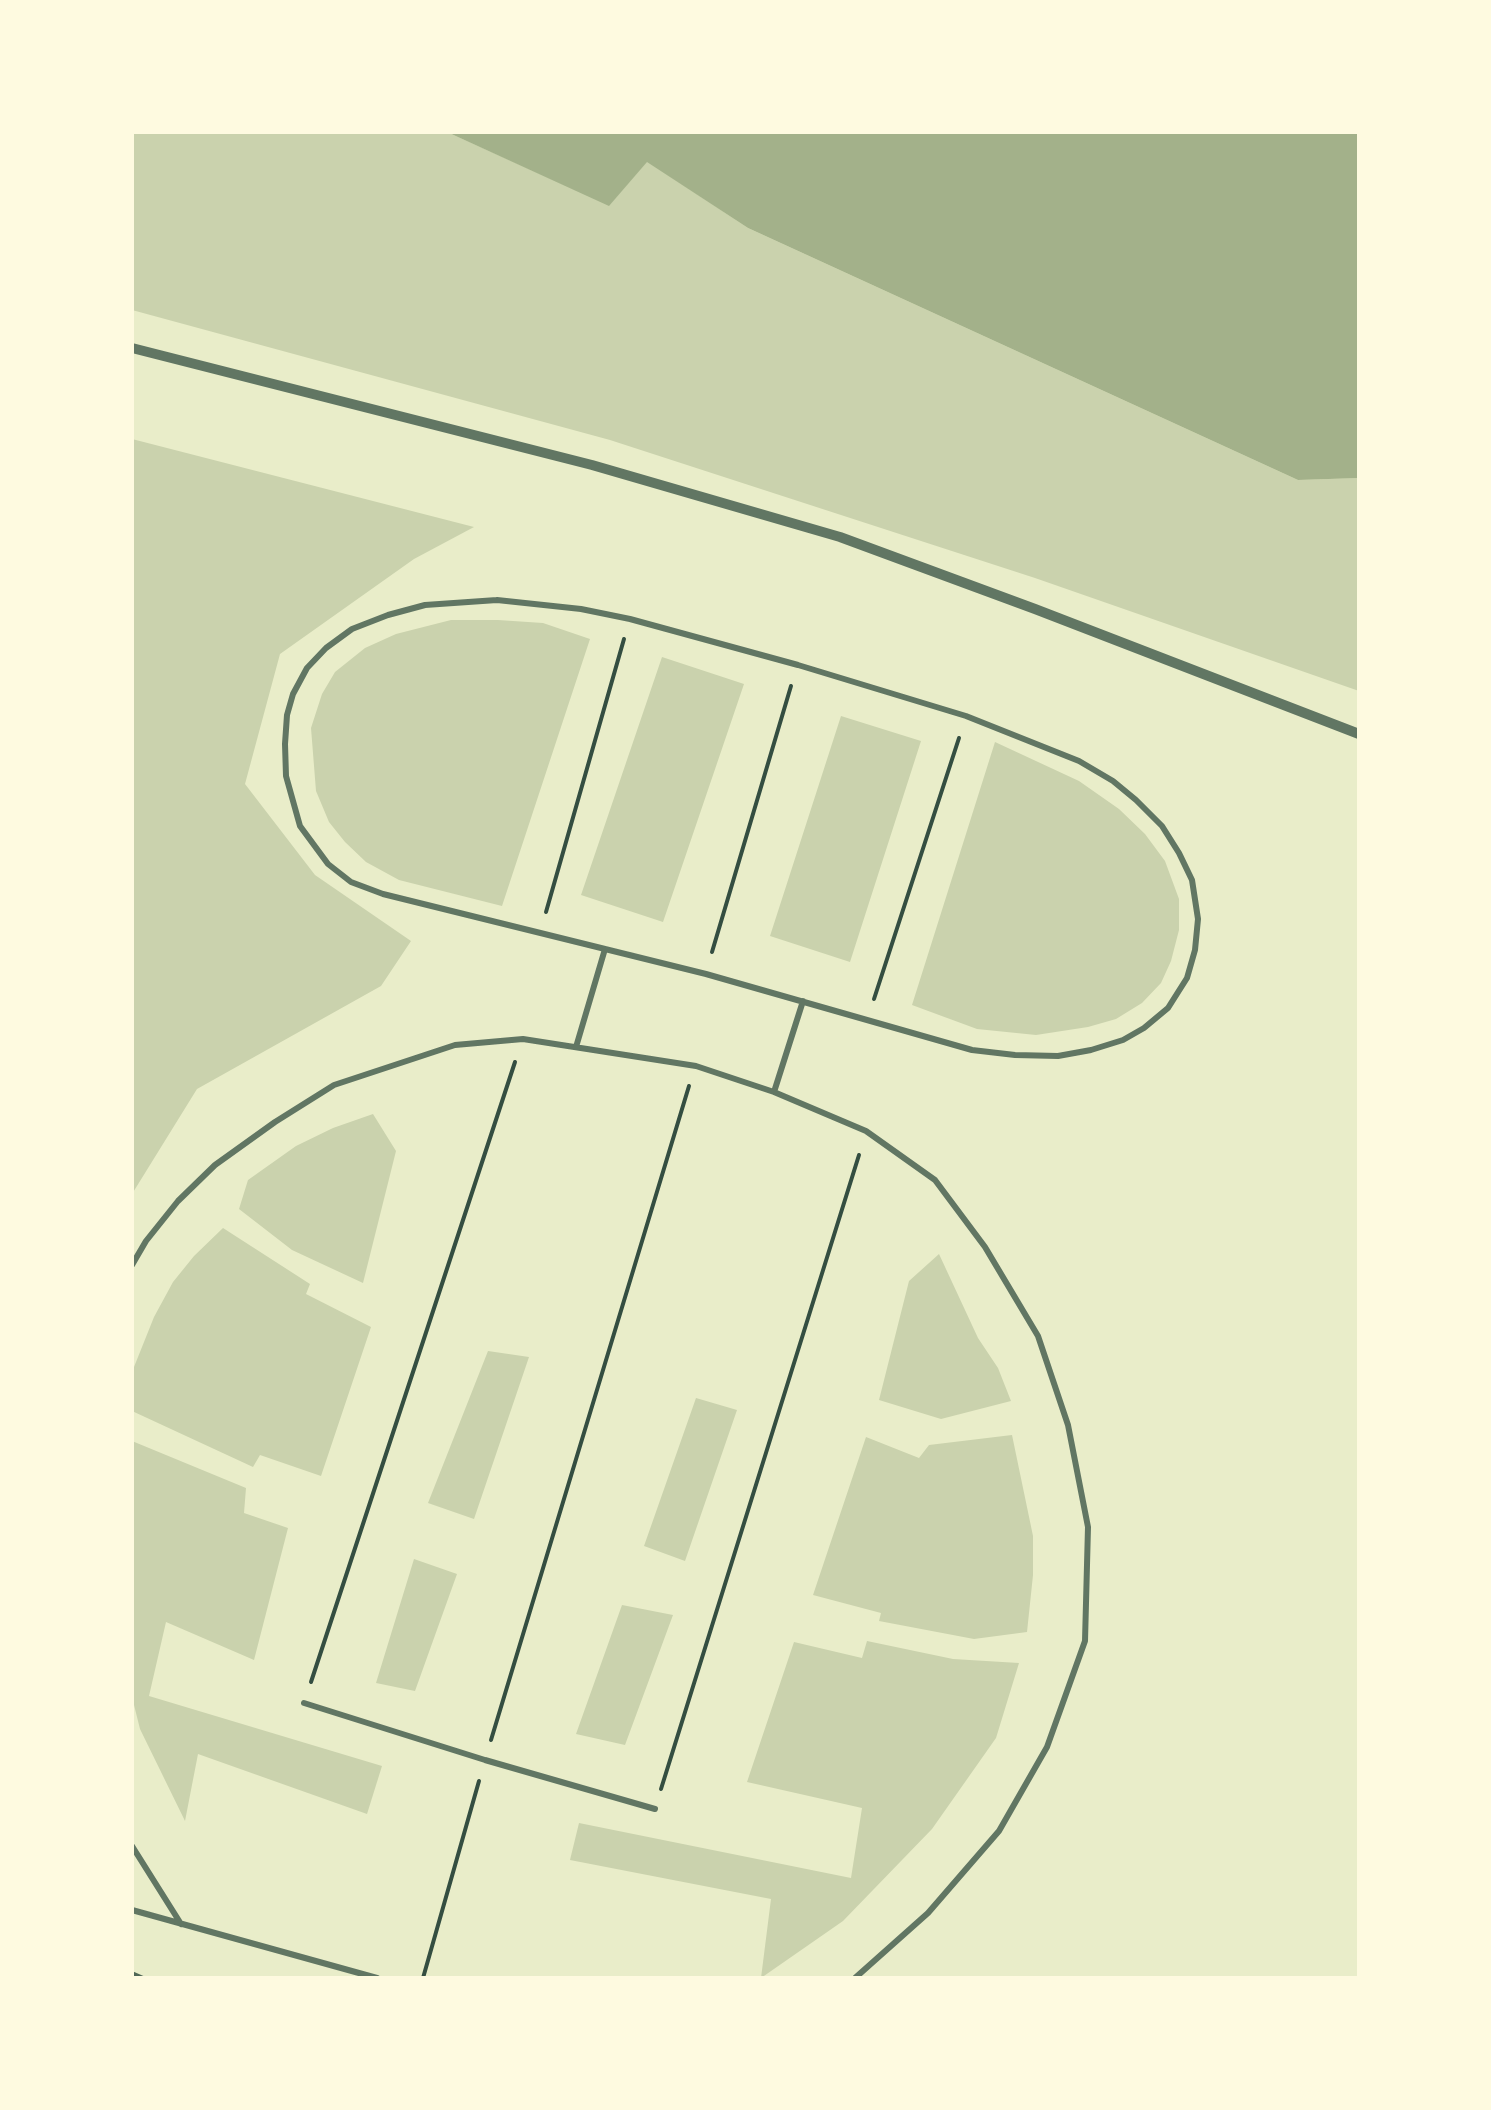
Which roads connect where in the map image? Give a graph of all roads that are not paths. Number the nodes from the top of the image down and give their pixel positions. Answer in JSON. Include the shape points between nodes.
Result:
{"nodes":[{"id":1,"x":132,"y":348,"type":"edge"},
{"id":2,"x":1359,"y":734,"type":"edge"},
{"id":3,"x":605,"y":949,"type":"junction"},
{"id":4,"x":803,"y":1001,"type":"junction"},
{"id":5,"x":576,"y":1047,"type":"junction"},
{"id":6,"x":774,"y":1092,"type":"junction"},
{"id":7,"x":132,"y":1265,"type":"edge"},
{"id":8,"x":304,"y":1703,"type":"road end"},
{"id":9,"x":655,"y":1809,"type":"road end"},
{"id":10,"x":132,"y":1846,"type":"edge"},
{"id":11,"x":132,"y":1910,"type":"edge"},
{"id":12,"x":181,"y":1924,"type":"junction"},
{"id":13,"x":377,"y":1978,"type":"edge"},
{"id":14,"x":855,"y":1978,"type":"edge"}],
"edges":[{"from":1,"to":2,"type":"street","via":[[592,465],[840,537]]},
{"from":3,"to":4,"type":"street"},
{"from":3,"to":4,"type":"street","via":[[383,894],[351,882],[328,864],[300,826],[286,776],[287,715],[307,668],[352,629],[425,605],[496,600],[630,619],[966,716],[1088,766],[1113,781],[1161,826],[1192,880],[1198,919],[1196,950],[1187,978],[1168,1008],[1144,1028],[1123,1040],[1091,1050],[1058,1056],[972,1050]]},
{"from":3,"to":5,"type":"street"},
{"from":4,"to":6,"type":"street"},
{"from":5,"to":6,"type":"street","via":[[696,1066]]},
{"from":5,"to":7,"type":"street","via":[[523,1039],[454,1046],[334,1085],[215,1164],[178,1201]]},
{"from":6,"to":14,"type":"street","via":[[866,1131],[935,1180],[985,1247],[1038,1336],[1068,1425],[1088,1527],[1085,1641],[1047,1747],[999,1831],[928,1913]]},
{"from":8,"to":9,"type":"street"},
{"from":10,"to":12,"type":"street"},
{"from":11,"to":12,"type":"street"},
{"from":12,"to":13,"type":"street"}]}
